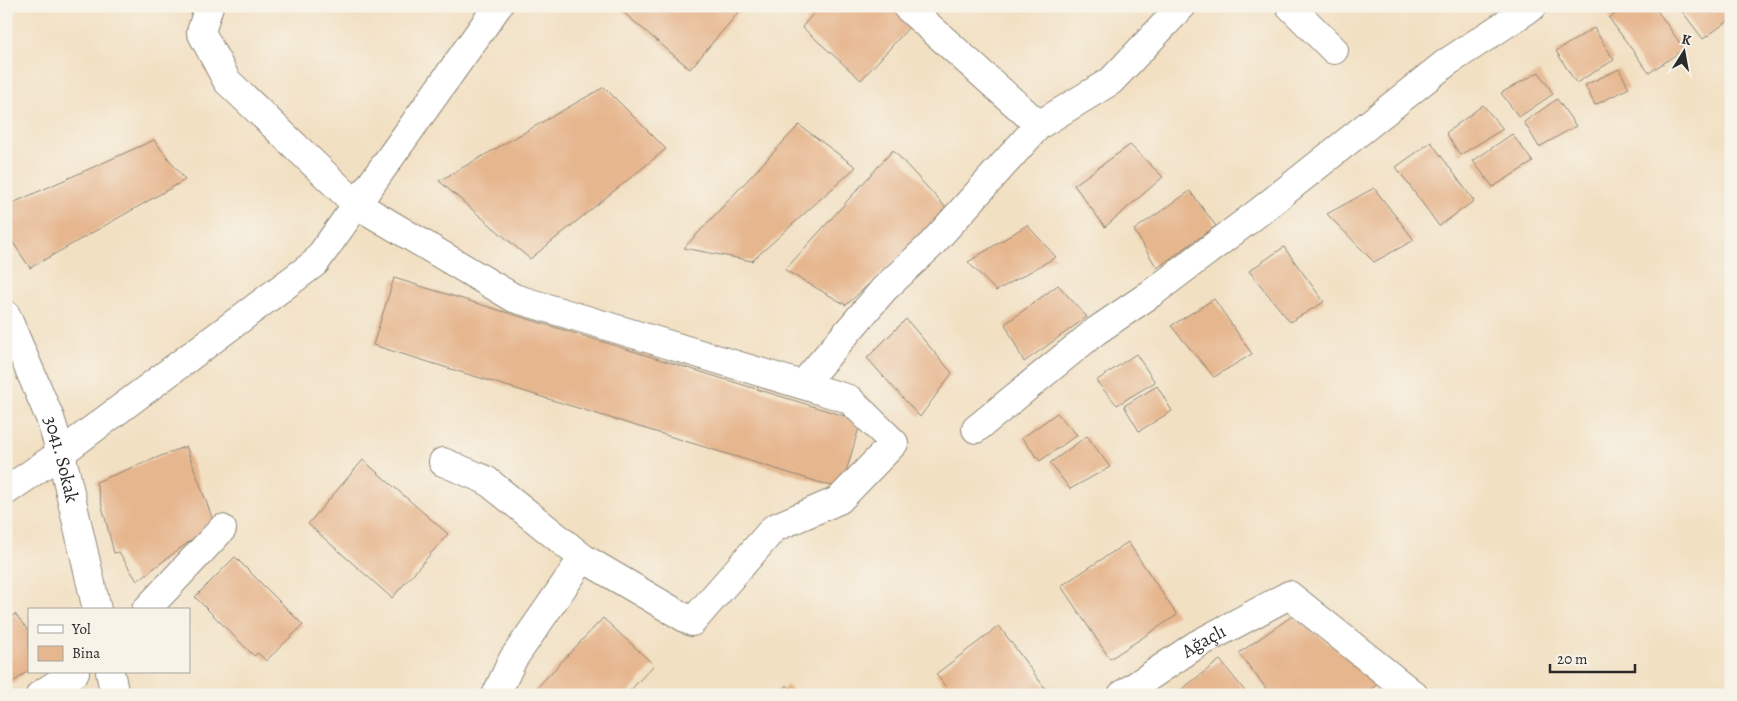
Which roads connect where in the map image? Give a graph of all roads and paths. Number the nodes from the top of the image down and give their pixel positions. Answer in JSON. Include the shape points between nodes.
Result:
{"nodes":[{"id":1,"x":209,"y":6,"type":"edge"},
{"id":2,"x":498,"y":6,"type":"edge"},
{"id":3,"x":906,"y":6,"type":"edge"},
{"id":4,"x":1182,"y":6,"type":"edge"},
{"id":5,"x":1290,"y":6,"type":"edge"},
{"id":6,"x":1533,"y":6,"type":"edge"},
{"id":7,"x":1334,"y":50,"type":"dead end"},
{"id":8,"x":1039,"y":126,"type":"junction"},
{"id":9,"x":356,"y":204,"type":"junction"},
{"id":10,"x":6,"y":315,"type":"edge"},
{"id":11,"x":803,"y":384,"type":"junction"},
{"id":12,"x":976,"y":429,"type":"dead end"},
{"id":13,"x":62,"y":452,"type":"junction"},
{"id":14,"x":443,"y":462,"type":"dead end"},
{"id":15,"x":6,"y":491,"type":"edge"},
{"id":16,"x":222,"y":529,"type":"dead end"},
{"id":17,"x":583,"y":558,"type":"junction"},
{"id":18,"x":97,"y":608,"type":"edge"},
{"id":19,"x":148,"y":608,"type":"edge"},
{"id":20,"x":72,"y":674,"type":"edge"},
{"id":21,"x":110,"y":674,"type":"edge"},
{"id":22,"x":40,"y":695,"type":"edge"},
{"id":23,"x":115,"y":695,"type":"edge"},
{"id":24,"x":496,"y":695,"type":"edge"},
{"id":25,"x":1122,"y":695,"type":"edge"},
{"id":26,"x":1414,"y":695,"type":"edge"}],
"edges":[{"from":1,"to":9,"type":"street","via":[[201,32],[227,81]]},
{"from":2,"to":9,"type":"street"},
{"from":3,"to":8,"type":"street"},
{"from":4,"to":8,"type":"street","via":[[1111,81]]},
{"from":5,"to":7,"type":"street"},
{"from":6,"to":12,"type":"street","via":[[1446,63],[1259,212],[1096,331]]},
{"from":8,"to":11,"type":"street","via":[[931,245],[884,289]]},
{"from":9,"to":11,"type":"street","via":[[514,298]]},
{"from":9,"to":13,"type":"street","via":[[315,263]]},
{"from":10,"to":13,"type":"street","name":"3041. Sokak"},
{"from":11,"to":17,"type":"street","via":[[849,399],[894,443],[839,500],[774,528],[692,622]]},
{"from":13,"to":15,"type":"street"},
{"from":13,"to":18,"type":"street","name":"3041. Sokak"},
{"from":14,"to":17,"type":"street","via":[[486,480]]},
{"from":16,"to":19,"type":"street"},
{"from":17,"to":24,"type":"street","via":[[513,659]]},
{"from":20,"to":22,"type":"street"},
{"from":21,"to":23,"type":"street"},
{"from":25,"to":26,"type":"street","name":"Ağaçlı","via":[[1196,645],[1288,595]]}]}
